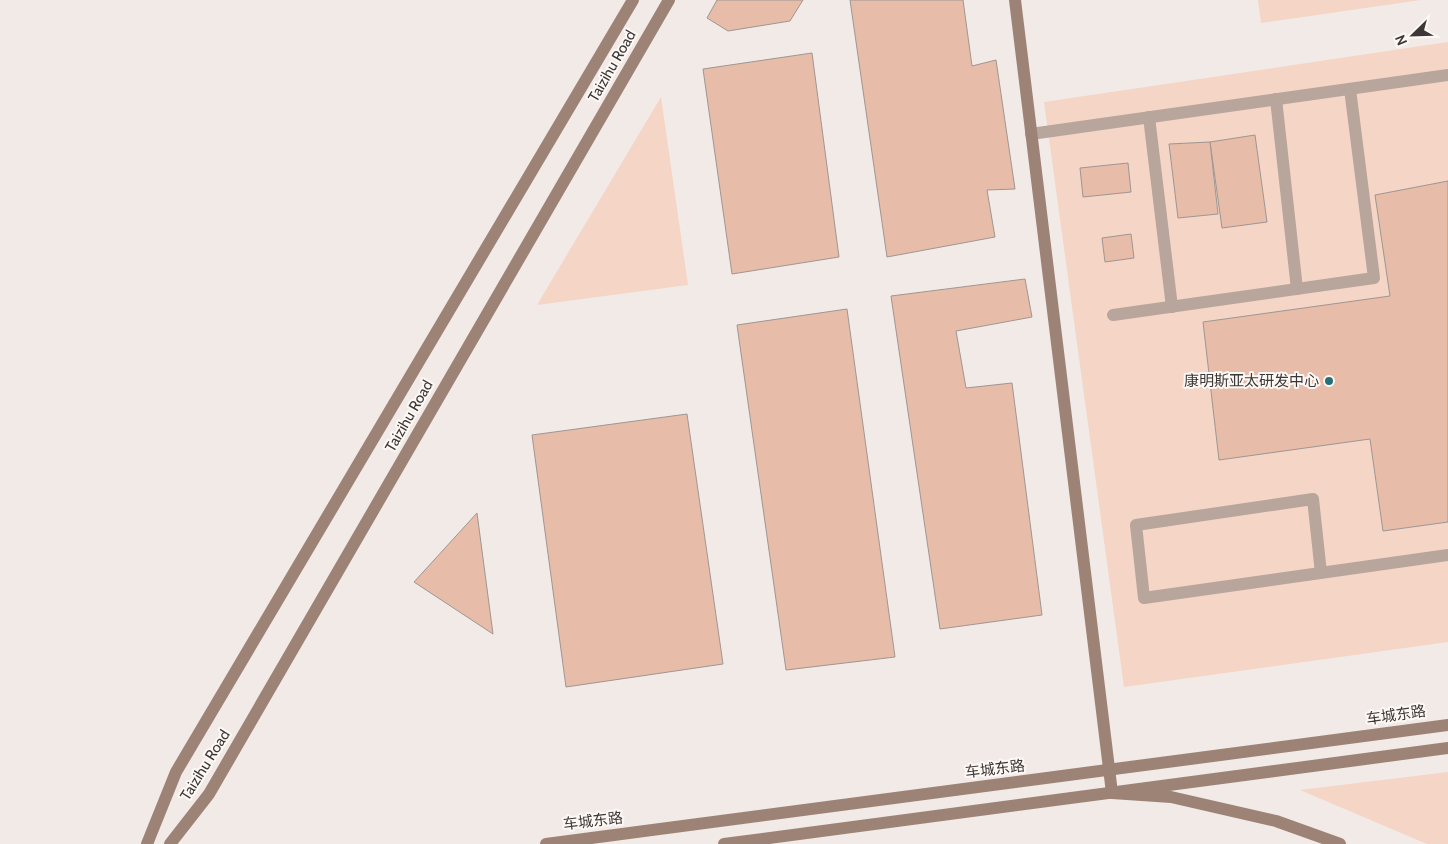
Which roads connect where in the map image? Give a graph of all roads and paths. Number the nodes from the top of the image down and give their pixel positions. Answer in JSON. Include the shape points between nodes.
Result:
{"nodes":[{"id":1,"x":633,"y":0,"type":"edge"},
{"id":2,"x":669,"y":0,"type":"edge"},
{"id":3,"x":1015,"y":0,"type":"edge"},
{"id":4,"x":1448,"y":75,"type":"edge"},
{"id":5,"x":1350,"y":89,"type":"junction"},
{"id":6,"x":1276,"y":99,"type":"junction"},
{"id":7,"x":1149,"y":117,"type":"junction"},
{"id":8,"x":1031,"y":134,"type":"junction"},
{"id":9,"x":1297,"y":289,"type":"junction"},
{"id":10,"x":1172,"y":307,"type":"junction"},
{"id":11,"x":1113,"y":315,"type":"dead end"},
{"id":12,"x":1448,"y":555,"type":"edge"},
{"id":13,"x":1321,"y":573,"type":"junction"},
{"id":14,"x":1448,"y":725,"type":"edge"},
{"id":15,"x":1448,"y":748,"type":"edge"},
{"id":16,"x":1109,"y":770,"type":"junction"},
{"id":17,"x":1112,"y":793,"type":"junction"},
{"id":18,"x":147,"y":844,"type":"edge"},
{"id":19,"x":170,"y":844,"type":"edge"},
{"id":20,"x":546,"y":844,"type":"edge"},
{"id":21,"x":724,"y":844,"type":"edge"},
{"id":22,"x":1340,"y":844,"type":"edge"}],
"edges":[{"from":1,"to":18,"type":"main road","name":"Taizihu Road","via":[[176,772]]},
{"from":2,"to":19,"type":"main road","name":"Taizihu Road","via":[[209,794]]},
{"from":3,"to":8,"type":"main road"},
{"from":4,"to":5,"type":"lane"},
{"from":5,"to":6,"type":"lane"},
{"from":5,"to":9,"type":"lane","via":[[1374,278]]},
{"from":6,"to":7,"type":"lane"},
{"from":6,"to":9,"type":"lane"},
{"from":7,"to":8,"type":"lane"},
{"from":7,"to":10,"type":"lane"},
{"from":8,"to":16,"type":"main road"},
{"from":9,"to":10,"type":"lane"},
{"from":10,"to":11,"type":"lane"},
{"from":12,"to":13,"type":"lane"},
{"from":13,"to":13,"type":"lane","via":[[1144,598],[1136,525],[1313,499]]},
{"from":14,"to":16,"type":"main road","name":"车城东路"},
{"from":15,"to":17,"type":"main road"},
{"from":16,"to":17,"type":"main road"},
{"from":16,"to":20,"type":"main road","name":"车城东路"},
{"from":17,"to":21,"type":"main road"},
{"from":17,"to":22,"type":"main road","via":[[1171,797],[1276,821]]}]}
